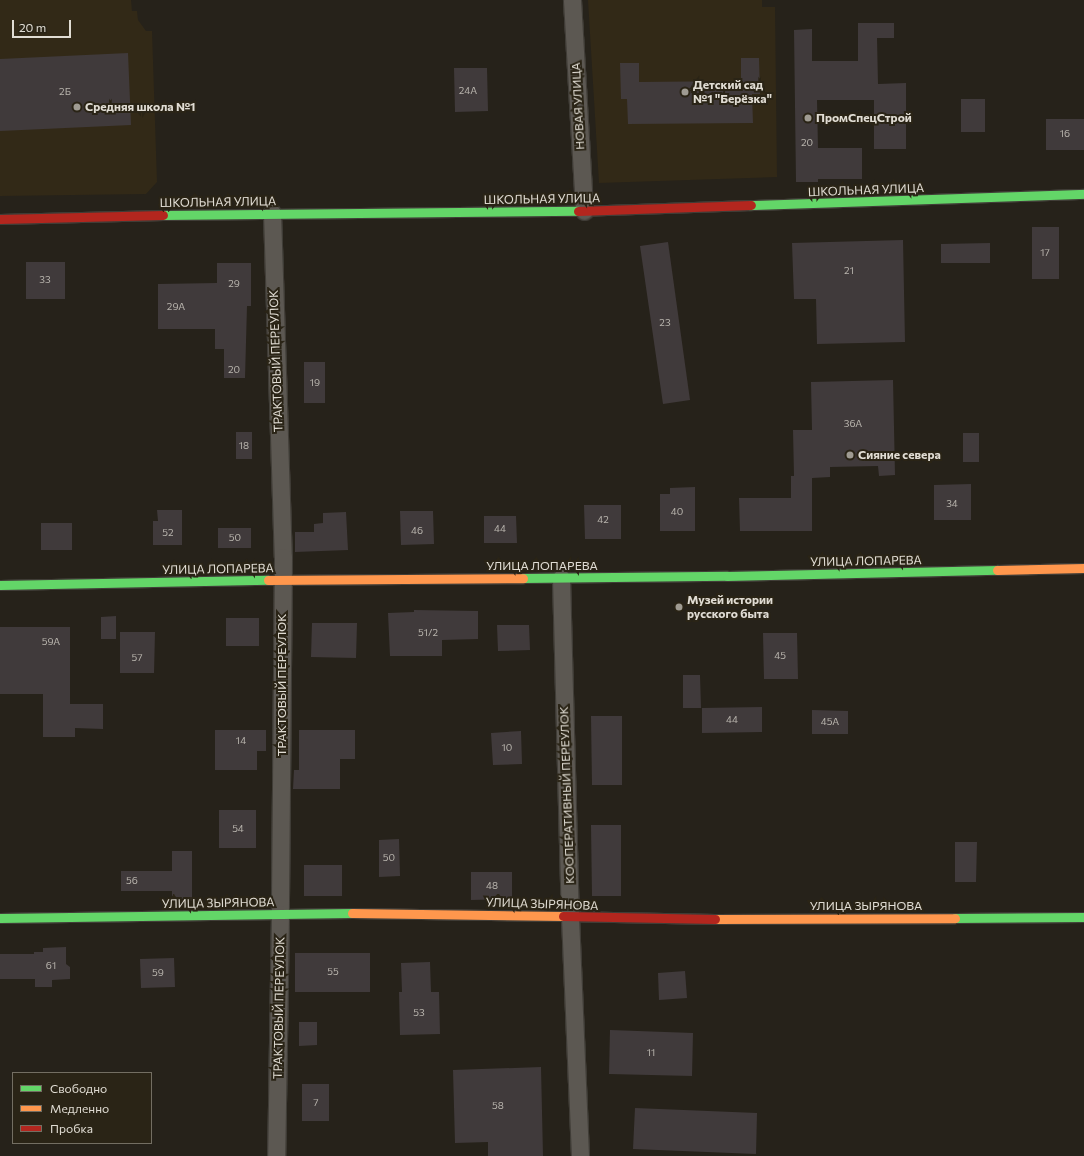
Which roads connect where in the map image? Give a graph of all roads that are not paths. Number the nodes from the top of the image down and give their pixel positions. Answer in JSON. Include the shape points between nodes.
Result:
{"nodes":[{"id":1,"x":572,"y":0,"type":"edge"},
{"id":2,"x":1084,"y":194,"type":"edge"},
{"id":3,"x":584,"y":211,"type":"junction"},
{"id":4,"x":272,"y":213,"type":"junction"},
{"id":5,"x":0,"y":219,"type":"edge"},
{"id":6,"x":1084,"y":568,"type":"edge"},
{"id":7,"x":561,"y":578,"type":"junction"},
{"id":8,"x":282,"y":580,"type":"junction"},
{"id":9,"x":0,"y":585,"type":"edge"},
{"id":10,"x":280,"y":914,"type":"junction"},
{"id":11,"x":570,"y":917,"type":"junction"},
{"id":12,"x":1084,"y":917,"type":"edge"},
{"id":13,"x":0,"y":918,"type":"edge"},
{"id":14,"x":276,"y":1156,"type":"edge"},
{"id":15,"x":580,"y":1156,"type":"edge"}],
"edges":[{"from":1,"to":3,"type":"street","name":"НОВАЯ УЛИЦА"},
{"from":2,"to":3,"type":"street","name":"ШКОЛЬНАЯ УЛИЦА"},
{"from":3,"to":4,"type":"street","name":"ШКОЛЬНАЯ УЛИЦА"},
{"from":4,"to":5,"type":"street","name":"ШКОЛЬНАЯ УЛИЦА"},
{"from":4,"to":8,"type":"street","name":"ТРАКТОВЫЙ ПЕРЕУЛОК"},
{"from":6,"to":7,"type":"street","name":"УЛИЦА ЛОПАРЕВА"},
{"from":7,"to":8,"type":"street","name":"УЛИЦА ЛОПАРЕВА"},
{"from":7,"to":11,"type":"street","name":"КООПЕРАТИВНЫЙ ПЕРЕУЛОК"},
{"from":8,"to":9,"type":"street","name":"УЛИЦА ЛОПАРЕВА"},
{"from":8,"to":10,"type":"street","name":"ТРАКТОВЫЙ ПЕРЕУЛОК"},
{"from":10,"to":11,"type":"street","name":"УЛИЦА ЗЫРЯНОВА","via":[[391,912]]},
{"from":10,"to":13,"type":"street","name":"УЛИЦА ЗЫРЯНОВА"},
{"from":10,"to":14,"type":"street","name":"ТРАКТОВЫЙ ПЕРЕУЛОК"},
{"from":11,"to":12,"type":"street","name":"УЛИЦА ЗЫРЯНОВА"},
{"from":11,"to":15,"type":"street","name":"КООПЕРАТИВНЫЙ ПЕРЕУЛОК"}]}
